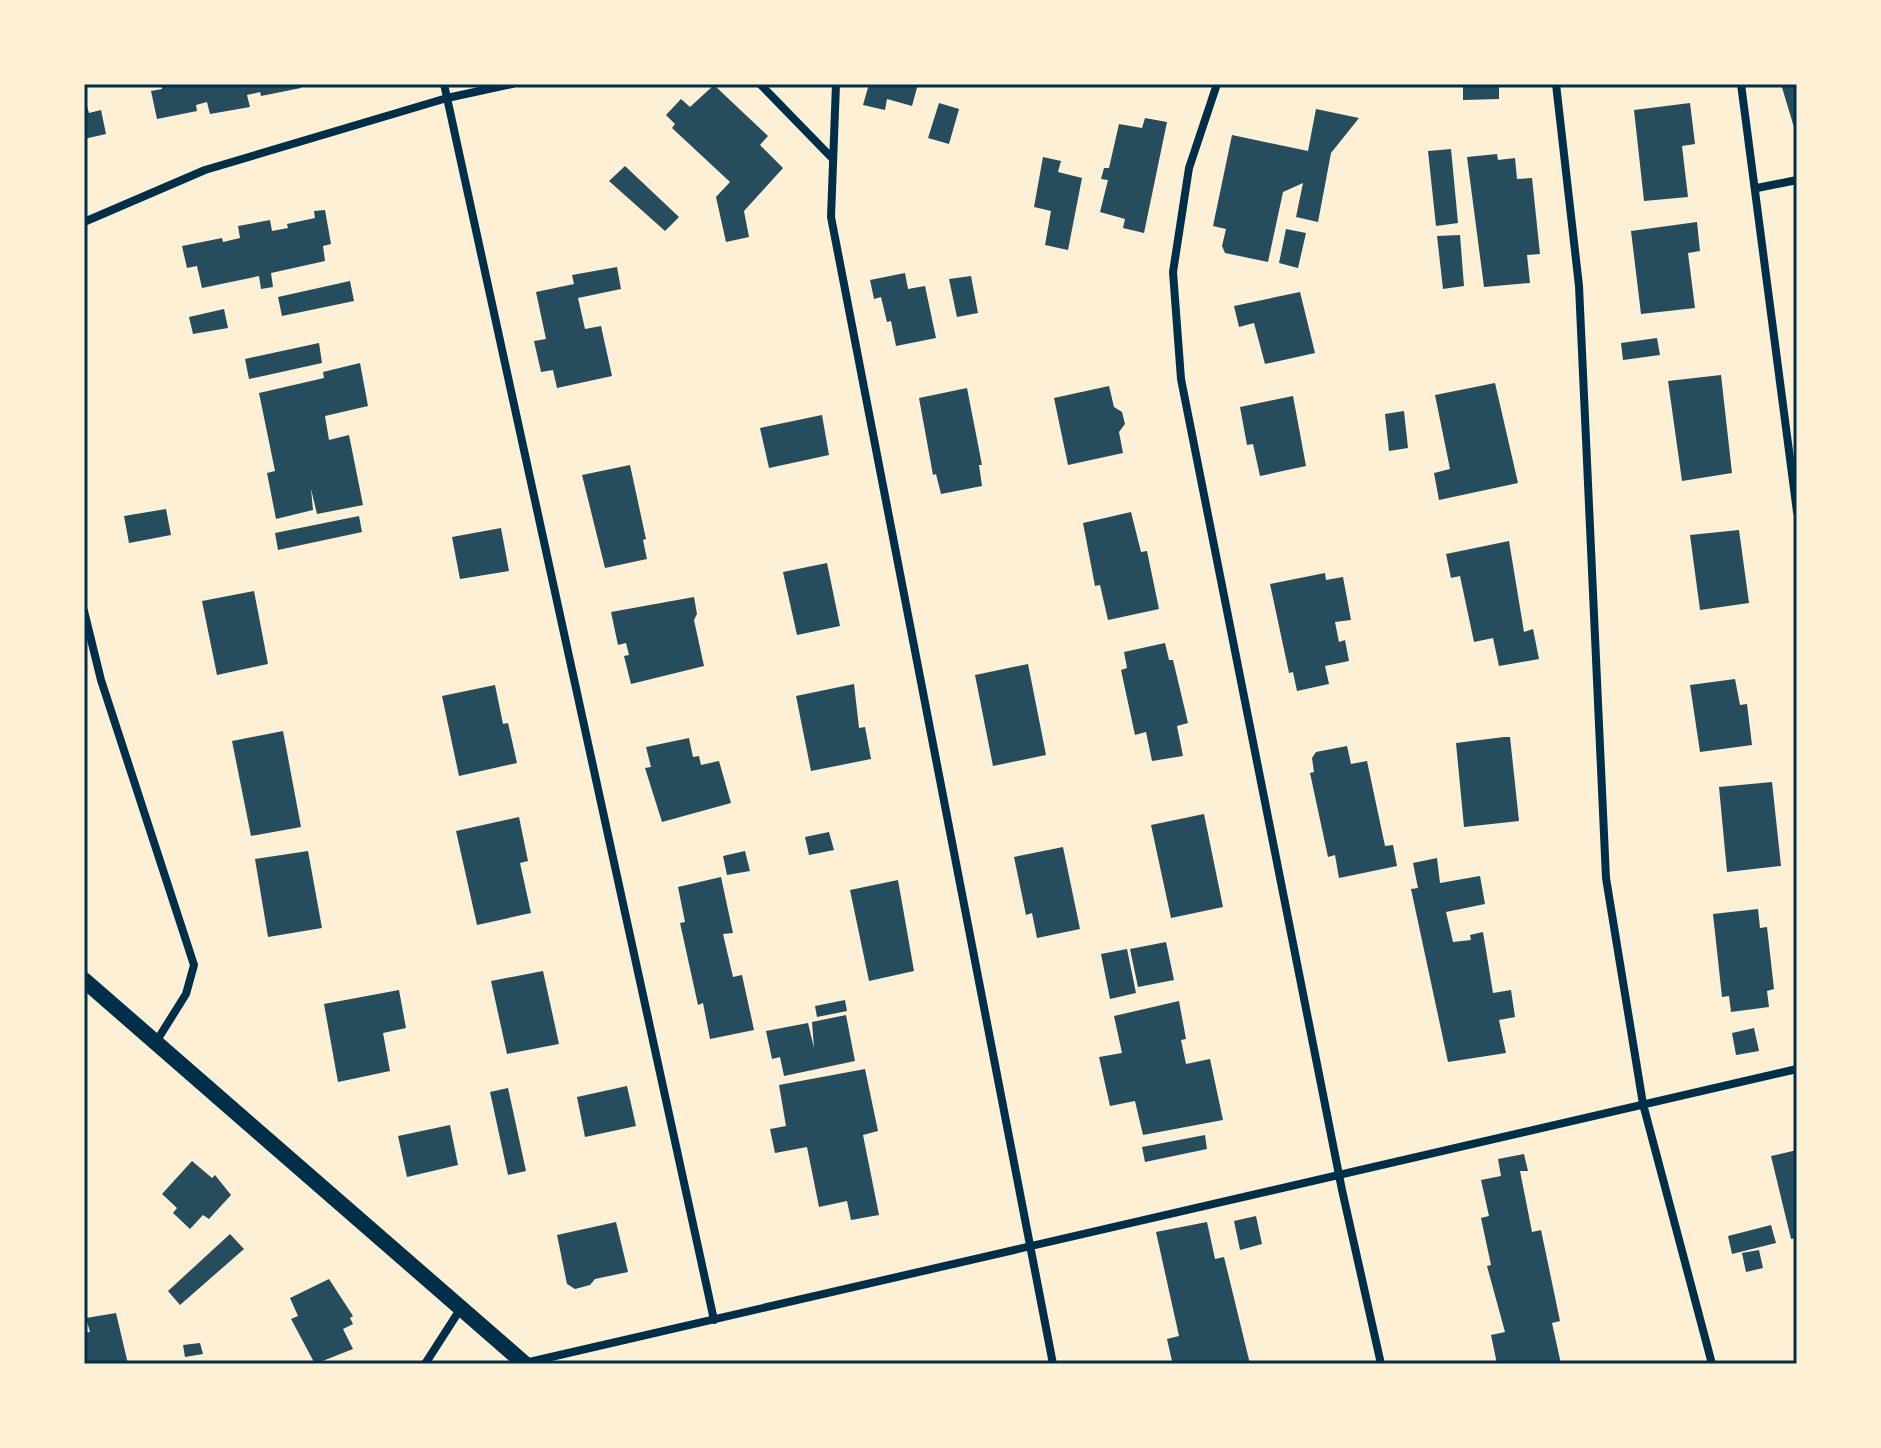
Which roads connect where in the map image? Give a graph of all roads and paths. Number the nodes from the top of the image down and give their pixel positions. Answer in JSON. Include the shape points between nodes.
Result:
{"nodes":[{"id":1,"x":444,"y":84,"type":"edge"},
{"id":2,"x":512,"y":84,"type":"edge"},
{"id":3,"x":760,"y":84,"type":"edge"},
{"id":4,"x":836,"y":84,"type":"edge"},
{"id":5,"x":1217,"y":84,"type":"edge"},
{"id":6,"x":1556,"y":84,"type":"edge"},
{"id":7,"x":1741,"y":84,"type":"edge"},
{"id":8,"x":447,"y":98,"type":"junction"},
{"id":9,"x":833,"y":159,"type":"junction"},
{"id":10,"x":1797,"y":180,"type":"edge"},
{"id":11,"x":1757,"y":188,"type":"junction"},
{"id":12,"x":84,"y":222,"type":"edge"},
{"id":13,"x":1797,"y":512,"type":"edge"},
{"id":14,"x":84,"y":611,"type":"edge"},
{"id":15,"x":84,"y":980,"type":"edge"},
{"id":16,"x":155,"y":1042,"type":"junction"},
{"id":17,"x":1797,"y":1069,"type":"edge"},
{"id":18,"x":1643,"y":1104,"type":"junction"},
{"id":19,"x":1340,"y":1175,"type":"junction"},
{"id":20,"x":1029,"y":1246,"type":"junction"},
{"id":21,"x":461,"y":1308,"type":"junction"},
{"id":22,"x":714,"y":1320,"type":"junction"},
{"id":23,"x":425,"y":1364,"type":"edge"},
{"id":24,"x":525,"y":1364,"type":"edge"},
{"id":25,"x":1053,"y":1364,"type":"edge"},
{"id":26,"x":1381,"y":1364,"type":"edge"},
{"id":27,"x":1712,"y":1364,"type":"edge"}],
"edges":[{"from":1,"to":8,"type":"street"},
{"from":2,"to":8,"type":"street"},
{"from":3,"to":9,"type":"street"},
{"from":4,"to":9,"type":"street"},
{"from":5,"to":19,"type":"street","via":[[1189,168],[1173,272],[1181,379]]},
{"from":6,"to":18,"type":"street","via":[[1579,286],[1606,878]]},
{"from":7,"to":11,"type":"street"},
{"from":8,"to":12,"type":"street","via":[[205,170]]},
{"from":8,"to":22,"type":"street"},
{"from":9,"to":20,"type":"street","via":[[831,217]]},
{"from":10,"to":11,"type":"street"},
{"from":11,"to":13,"type":"street"},
{"from":14,"to":16,"type":"street","via":[[101,680],[194,965],[186,994]]},
{"from":15,"to":16,"type":"main road"},
{"from":16,"to":21,"type":"main road"},
{"from":17,"to":18,"type":"street"},
{"from":18,"to":19,"type":"street"},
{"from":18,"to":27,"type":"street"},
{"from":19,"to":20,"type":"street"},
{"from":19,"to":26,"type":"street"},
{"from":20,"to":22,"type":"street"},
{"from":20,"to":25,"type":"street"},
{"from":21,"to":23,"type":"street"},
{"from":21,"to":24,"type":"main road"},
{"from":22,"to":24,"type":"street"}]}
